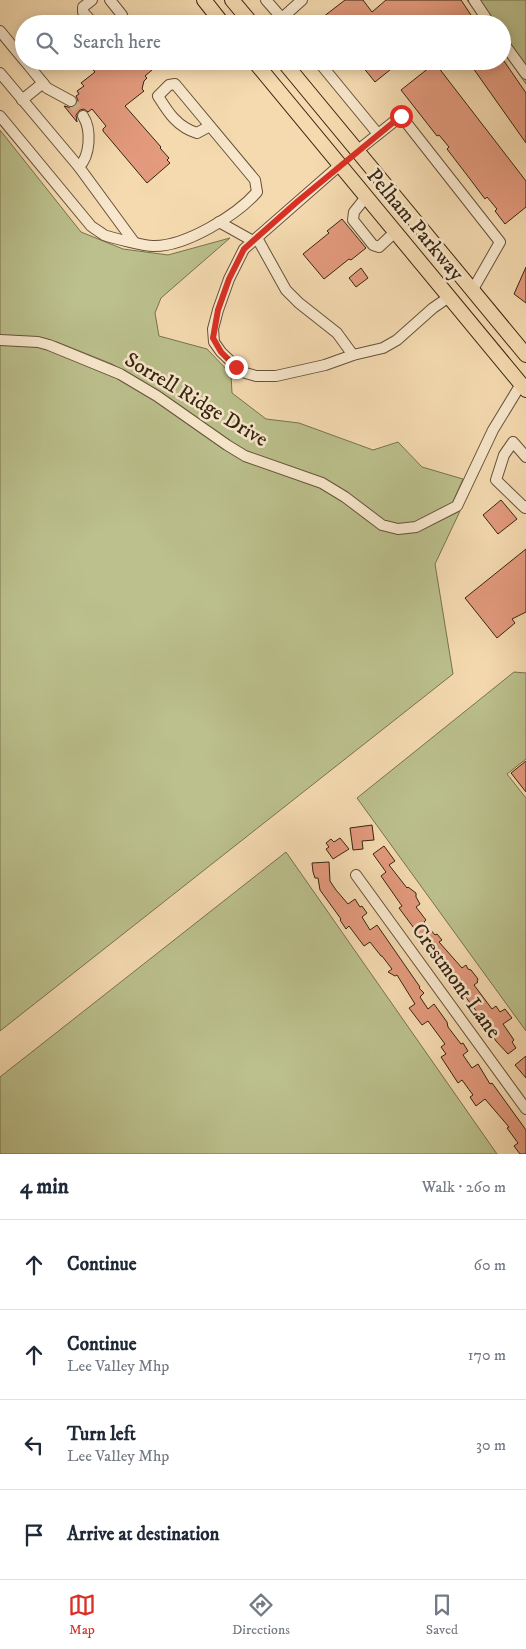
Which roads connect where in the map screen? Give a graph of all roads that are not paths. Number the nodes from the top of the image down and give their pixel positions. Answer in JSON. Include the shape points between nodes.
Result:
{"nodes":[{"id":1,"x":92,"y":0,"type":"edge"},
{"id":2,"x":110,"y":0,"type":"edge"},
{"id":3,"x":204,"y":0,"type":"edge"},
{"id":4,"x":266,"y":0,"type":"edge"},
{"id":5,"x":302,"y":0,"type":"edge"},
{"id":6,"x":474,"y":0,"type":"edge"},
{"id":7,"x":234,"y":1,"type":"edge"},
{"id":8,"x":86,"y":15,"type":"edge"},
{"id":9,"x":122,"y":15,"type":"edge"},
{"id":10,"x":216,"y":15,"type":"edge"},
{"id":11,"x":224,"y":15,"type":"edge"},
{"id":12,"x":245,"y":15,"type":"edge"},
{"id":13,"x":279,"y":15,"type":"edge"},
{"id":14,"x":289,"y":15,"type":"edge"},
{"id":15,"x":484,"y":15,"type":"edge"},
{"id":16,"x":0,"y":31,"type":"edge"},
{"id":17,"x":15,"y":50,"type":"edge"},
{"id":18,"x":511,"y":53,"type":"edge"},
{"id":19,"x":32,"y":70,"type":"edge"},
{"id":20,"x":261,"y":70,"type":"edge"},
{"id":21,"x":290,"y":70,"type":"edge"},
{"id":22,"x":325,"y":70,"type":"edge"},
{"id":23,"x":0,"y":73,"type":"edge"},
{"id":24,"x":526,"y":74,"type":"edge"},
{"id":25,"x":43,"y":83,"type":"junction"},
{"id":26,"x":22,"y":100,"type":"junction"},
{"id":27,"x":70,"y":101,"type":"tunnel mouth"},
{"id":28,"x":0,"y":116,"type":"edge"},
{"id":29,"x":83,"y":116,"type":"tunnel mouth"},
{"id":30,"x":210,"y":126,"type":"junction"},
{"id":31,"x":378,"y":134,"type":"junction"},
{"id":32,"x":357,"y":151,"type":"junction"},
{"id":33,"x":340,"y":165,"type":"junction"},
{"id":34,"x":79,"y":167,"type":"junction"},
{"id":35,"x":366,"y":197,"type":"junction"},
{"id":36,"x":219,"y":222,"type":"junction"},
{"id":37,"x":395,"y":232,"type":"junction"},
{"id":38,"x":255,"y":240,"type":"junction"},
{"id":39,"x":134,"y":242,"type":"junction"},
{"id":40,"x":472,"y":291,"type":"junction"},
{"id":41,"x":449,"y":297,"type":"junction"},
{"id":42,"x":0,"y":340,"type":"edge"},
{"id":43,"x":353,"y":355,"type":"junction"},
{"id":44,"x":526,"y":355,"type":"edge"},
{"id":45,"x":524,"y":384,"type":"edge"},
{"id":46,"x":526,"y":457,"type":"edge"},
{"id":47,"x":526,"y":506,"type":"edge"},
{"id":48,"x":356,"y":876,"type":"dead end"},
{"id":49,"x":526,"y":1109,"type":"edge"}],
"edges":[{"from":1,"to":8,"type":"street","via":[[83,7]]},
{"from":2,"to":9,"type":"street"},
{"from":3,"to":10,"type":"main road"},
{"from":4,"to":13,"type":"street"},
{"from":5,"to":14,"type":"street"},
{"from":6,"to":15,"type":"street"},
{"from":7,"to":11,"type":"main road"},
{"from":7,"to":12,"type":"main road"},
{"from":16,"to":17,"type":"street"},
{"from":18,"to":24,"type":"street"},
{"from":19,"to":25,"type":"street"},
{"from":20,"to":33,"type":"main road","name":"Pelham Parkway"},
{"from":21,"to":32,"type":"main road","name":"Pelham Parkway"},
{"from":22,"to":31,"type":"street"},
{"from":23,"to":26,"type":"street"},
{"from":25,"to":26,"type":"street"},
{"from":25,"to":27,"type":"street"},
{"from":26,"to":34,"type":"street"},
{"from":28,"to":39,"type":"street","via":[[91,226],[105,235]]},
{"from":29,"to":34,"type":"street","via":[[88,126],[87,156]]},
{"from":30,"to":30,"type":"street","via":[[175,84],[158,96],[173,119],[186,130],[196,133]]},
{"from":30,"to":36,"type":"street","via":[[255,180],[257,192]]},
{"from":31,"to":32,"type":"street"},
{"from":31,"to":40,"type":"street","via":[[401,116],[500,242]]},
{"from":32,"to":33,"type":"main road"},
{"from":32,"to":40,"type":"main road","name":"Pelham Parkway"},
{"from":33,"to":35,"type":"main road","name":"Pelham Parkway"},
{"from":33,"to":38,"type":"street"},
{"from":34,"to":39,"type":"street"},
{"from":35,"to":37,"type":"main road","name":"Pelham Parkway"},
{"from":35,"to":37,"type":"street","via":[[354,212],[353,220],[373,246],[378,247]]},
{"from":36,"to":38,"type":"street"},
{"from":36,"to":39,"type":"street","via":[[169,244],[153,246]]},
{"from":37,"to":41,"type":"main road","name":"Pelham Parkway"},
{"from":38,"to":43,"type":"street","via":[[286,290],[337,333]]},
{"from":38,"to":43,"type":"street","via":[[244,249],[238,260],[218,310],[213,338],[221,352],[242,372],[265,377],[334,363]]},
{"from":40,"to":41,"type":"main road"},
{"from":40,"to":44,"type":"main road","name":"Pelham Parkway"},
{"from":41,"to":43,"type":"street","via":[[397,340],[383,348]]},
{"from":41,"to":45,"type":"main road","name":"Pelham Parkway"},
{"from":42,"to":45,"type":"street","name":"Sorrell Ridge Drive","via":[[49,345],[120,374],[246,456],[322,483],[382,525],[398,529],[416,527],[458,506],[494,430]]},
{"from":46,"to":47,"type":"street","via":[[512,442],[496,480],[524,508]]},
{"from":48,"to":49,"type":"street","name":"Crestmont Lane"}]}
